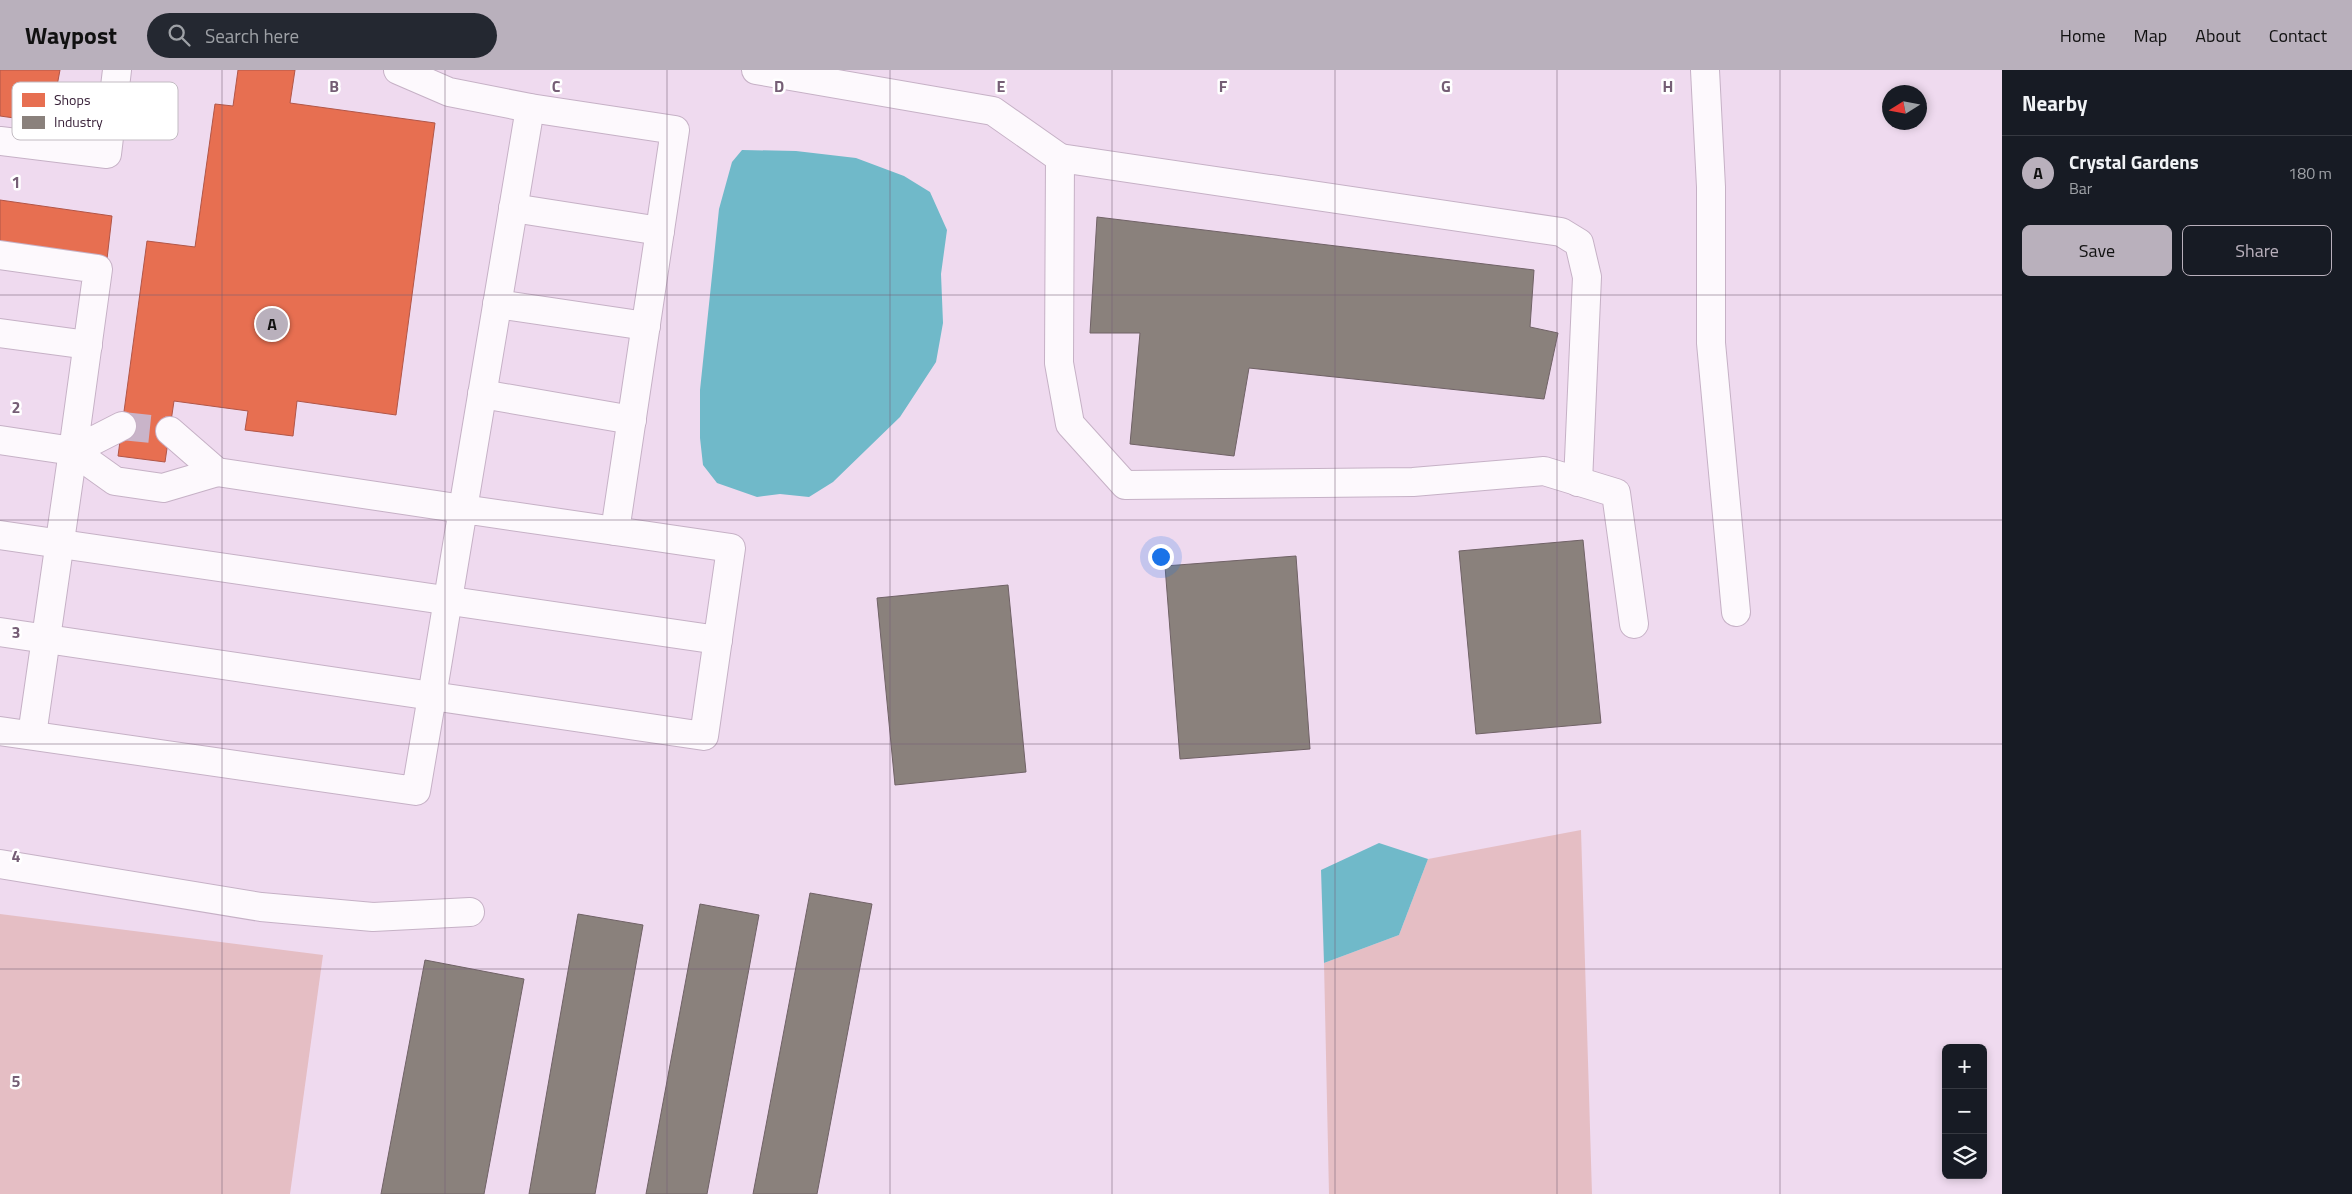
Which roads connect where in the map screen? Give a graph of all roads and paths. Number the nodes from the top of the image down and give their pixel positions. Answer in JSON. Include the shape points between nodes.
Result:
{"nodes":[{"id":1,"x":398,"y":70,"type":"edge"},
{"id":2,"x":756,"y":70,"type":"edge"},
{"id":3,"x":1705,"y":70,"type":"edge"},
{"id":4,"x":530,"y":108,"type":"junction"},
{"id":5,"x":109,"y":140,"type":"edge"},
{"id":6,"x":0,"y":141,"type":"edge"},
{"id":7,"x":1060,"y":158,"type":"junction"},
{"id":8,"x":513,"y":208,"type":"junction"},
{"id":9,"x":660,"y":231,"type":"junction"},
{"id":10,"x":0,"y":255,"type":"edge"},
{"id":11,"x":497,"y":304,"type":"junction"},
{"id":12,"x":646,"y":326,"type":"junction"},
{"id":13,"x":0,"y":333,"type":"edge"},
{"id":14,"x":88,"y":345,"type":"junction"},
{"id":15,"x":482,"y":394,"type":"junction"},
{"id":16,"x":632,"y":420,"type":"junction"},
{"id":17,"x":122,"y":426,"type":"tunnel mouth"},
{"id":18,"x":170,"y":431,"type":"tunnel mouth"},
{"id":19,"x":0,"y":440,"type":"edge"},
{"id":20,"x":73,"y":451,"type":"junction"},
{"id":21,"x":217,"y":472,"type":"junction"},
{"id":22,"x":1578,"y":482,"type":"junction"},
{"id":23,"x":463,"y":509,"type":"junction"},
{"id":24,"x":615,"y":531,"type":"junction"},
{"id":25,"x":0,"y":535,"type":"edge"},
{"id":26,"x":59,"y":543,"type":"junction"},
{"id":27,"x":448,"y":600,"type":"junction"},
{"id":28,"x":1736,"y":612,"type":"dead end"},
{"id":29,"x":1634,"y":624,"type":"dead end"},
{"id":30,"x":0,"y":632,"type":"edge"},
{"id":31,"x":46,"y":639,"type":"junction"},
{"id":32,"x":718,"y":640,"type":"junction"},
{"id":33,"x":432,"y":696,"type":"junction"},
{"id":34,"x":0,"y":731,"type":"edge"},
{"id":35,"x":32,"y":735,"type":"junction"},
{"id":36,"x":0,"y":864,"type":"edge"},
{"id":37,"x":470,"y":912,"type":"dead end"}],
"edges":[{"from":1,"to":4,"type":"lane","via":[[449,92]]},
{"from":2,"to":7,"type":"lane","via":[[993,111]]},
{"from":3,"to":28,"type":"lane","via":[[1711,187],[1711,344]]},
{"from":4,"to":8,"type":"lane"},
{"from":4,"to":9,"type":"lane","via":[[675,130]]},
{"from":5,"to":6,"type":"lane","via":[[107,154]]},
{"from":7,"to":22,"type":"lane","via":[[1561,232],[1580,243],[1587,277]]},
{"from":7,"to":22,"type":"lane","via":[[1059,363],[1070,424],[1124,485],[1413,482],[1544,471]]},
{"from":8,"to":9,"type":"lane"},
{"from":8,"to":11,"type":"lane"},
{"from":9,"to":12,"type":"lane"},
{"from":10,"to":14,"type":"lane","via":[[98,269]]},
{"from":11,"to":12,"type":"lane"},
{"from":11,"to":15,"type":"lane"},
{"from":12,"to":16,"type":"lane"},
{"from":13,"to":14,"type":"lane"},
{"from":14,"to":20,"type":"lane"},
{"from":15,"to":16,"type":"lane"},
{"from":15,"to":23,"type":"lane"},
{"from":16,"to":24,"type":"lane"},
{"from":17,"to":20,"type":"lane"},
{"from":18,"to":21,"type":"lane"},
{"from":19,"to":20,"type":"lane"},
{"from":20,"to":21,"type":"lane","via":[[115,481],[163,488]]},
{"from":20,"to":26,"type":"lane"},
{"from":21,"to":23,"type":"lane"},
{"from":22,"to":29,"type":"lane","via":[[1616,493]]},
{"from":23,"to":24,"type":"lane"},
{"from":23,"to":27,"type":"lane"},
{"from":24,"to":32,"type":"lane","via":[[731,548]]},
{"from":25,"to":26,"type":"lane"},
{"from":26,"to":27,"type":"lane"},
{"from":26,"to":31,"type":"lane"},
{"from":27,"to":32,"type":"lane"},
{"from":27,"to":33,"type":"lane"},
{"from":30,"to":31,"type":"lane"},
{"from":31,"to":33,"type":"lane"},
{"from":31,"to":35,"type":"lane"},
{"from":32,"to":33,"type":"lane","via":[[704,736]]},
{"from":33,"to":35,"type":"lane","via":[[416,791]]},
{"from":34,"to":35,"type":"lane"},
{"from":36,"to":37,"type":"lane","via":[[261,907],[373,918]]}]}
